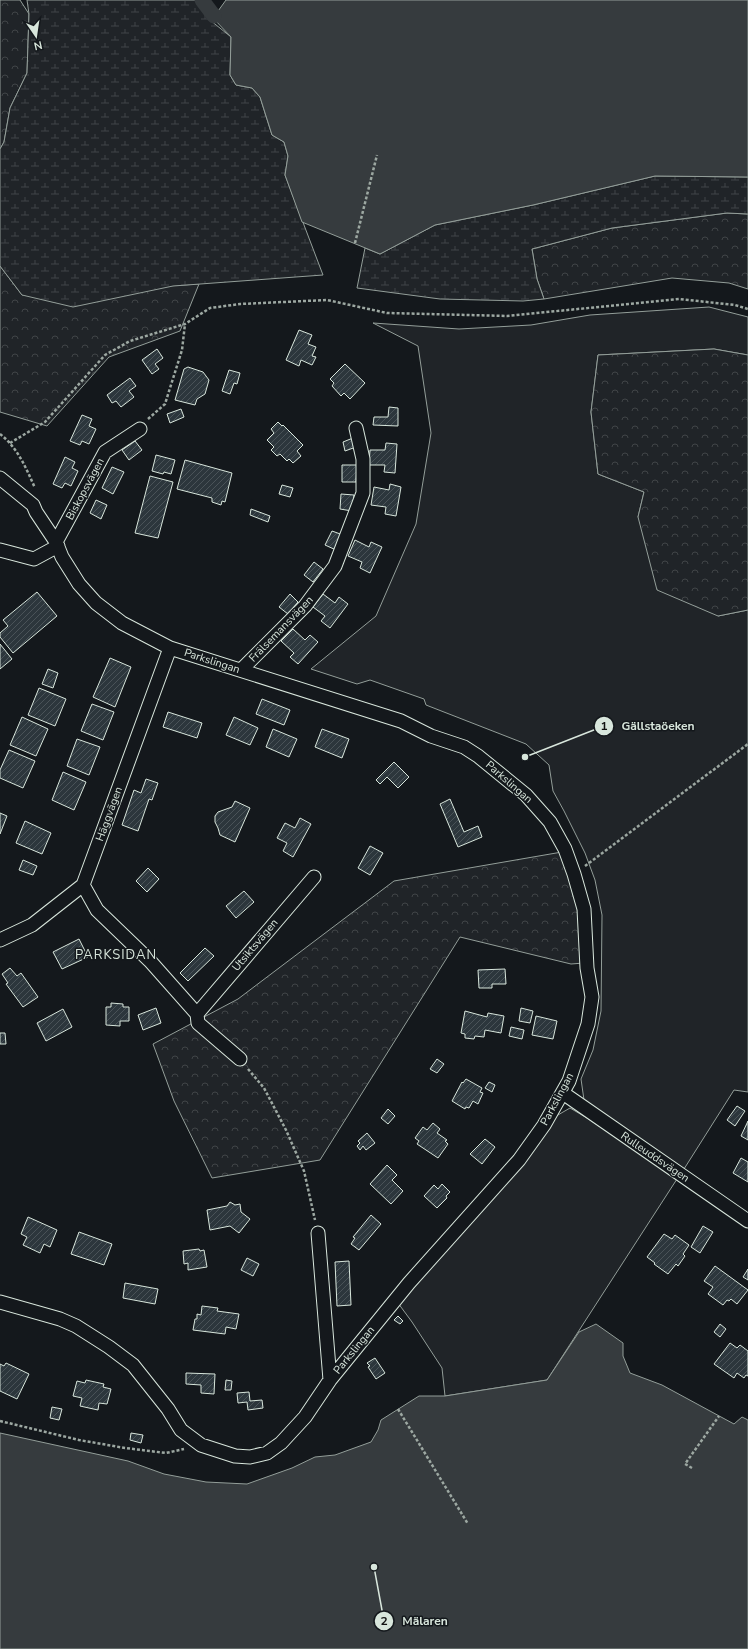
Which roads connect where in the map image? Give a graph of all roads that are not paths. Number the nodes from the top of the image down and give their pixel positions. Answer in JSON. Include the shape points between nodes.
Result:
{"nodes":[{"id":1,"x":356,"y":428,"type":"dead end"},
{"id":2,"x":140,"y":429,"type":"road end"},
{"id":3,"x":0,"y":478,"type":"edge"},
{"id":4,"x":57,"y":544,"type":"junction"},
{"id":5,"x":0,"y":550,"type":"edge"},
{"id":6,"x":170,"y":648,"type":"junction"},
{"id":7,"x":241,"y":670,"type":"junction"},
{"id":8,"x":314,"y":877,"type":"dead end"},
{"id":9,"x":83,"y":886,"type":"junction"},
{"id":10,"x":0,"y":940,"type":"edge"},
{"id":11,"x":197,"y":1014,"type":"junction"},
{"id":12,"x":240,"y":1059,"type":"road end"},
{"id":13,"x":563,"y":1093,"type":"junction"},
{"id":14,"x":748,"y":1221,"type":"edge"},
{"id":15,"x":318,"y":1233,"type":"road end"},
{"id":16,"x":0,"y":1302,"type":"edge"},
{"id":17,"x":330,"y":1380,"type":"junction"}],
"edges":[{"from":1,"to":7,"type":"street","name":"Frälsemansvägen","via":[[363,459],[363,493],[335,566],[305,606]]},
{"from":2,"to":4,"type":"street","name":"Biskopsvägen","via":[[105,452]]},
{"from":3,"to":4,"type":"street","name":"Parkslingan","via":[[33,505]]},
{"from":4,"to":5,"type":"street","via":[[34,560]]},
{"from":4,"to":6,"type":"street","name":"Parkslingan","via":[[79,584],[96,603],[122,623]]},
{"from":6,"to":7,"type":"street","name":"Parkslingan"},
{"from":6,"to":9,"type":"street","name":"Häggvägen"},
{"from":7,"to":13,"type":"street","name":"Parkslingan","via":[[400,721],[431,736],[464,747],[526,795],[550,822],[565,849],[584,909],[587,968],[592,997],[588,1024]]},
{"from":8,"to":11,"type":"street","name":"Utsiktsvägen"},
{"from":9,"to":10,"type":"street","via":[[32,925]]},
{"from":9,"to":11,"type":"street","via":[[97,910],[150,961]]},
{"from":11,"to":12,"type":"street","via":[[198,1023]]},
{"from":13,"to":14,"type":"street","name":"Rulleuddsvägen"},
{"from":13,"to":17,"type":"street","name":"Parkslingan","via":[[519,1160],[409,1283]]},
{"from":15,"to":17,"type":"street","name":"Parkslingan"},
{"from":16,"to":17,"type":"street","name":"Parkslingan","via":[[60,1319],[109,1346],[133,1365],[181,1430],[201,1445],[235,1456],[250,1457],[266,1453],[281,1443],[305,1417]]}]}
